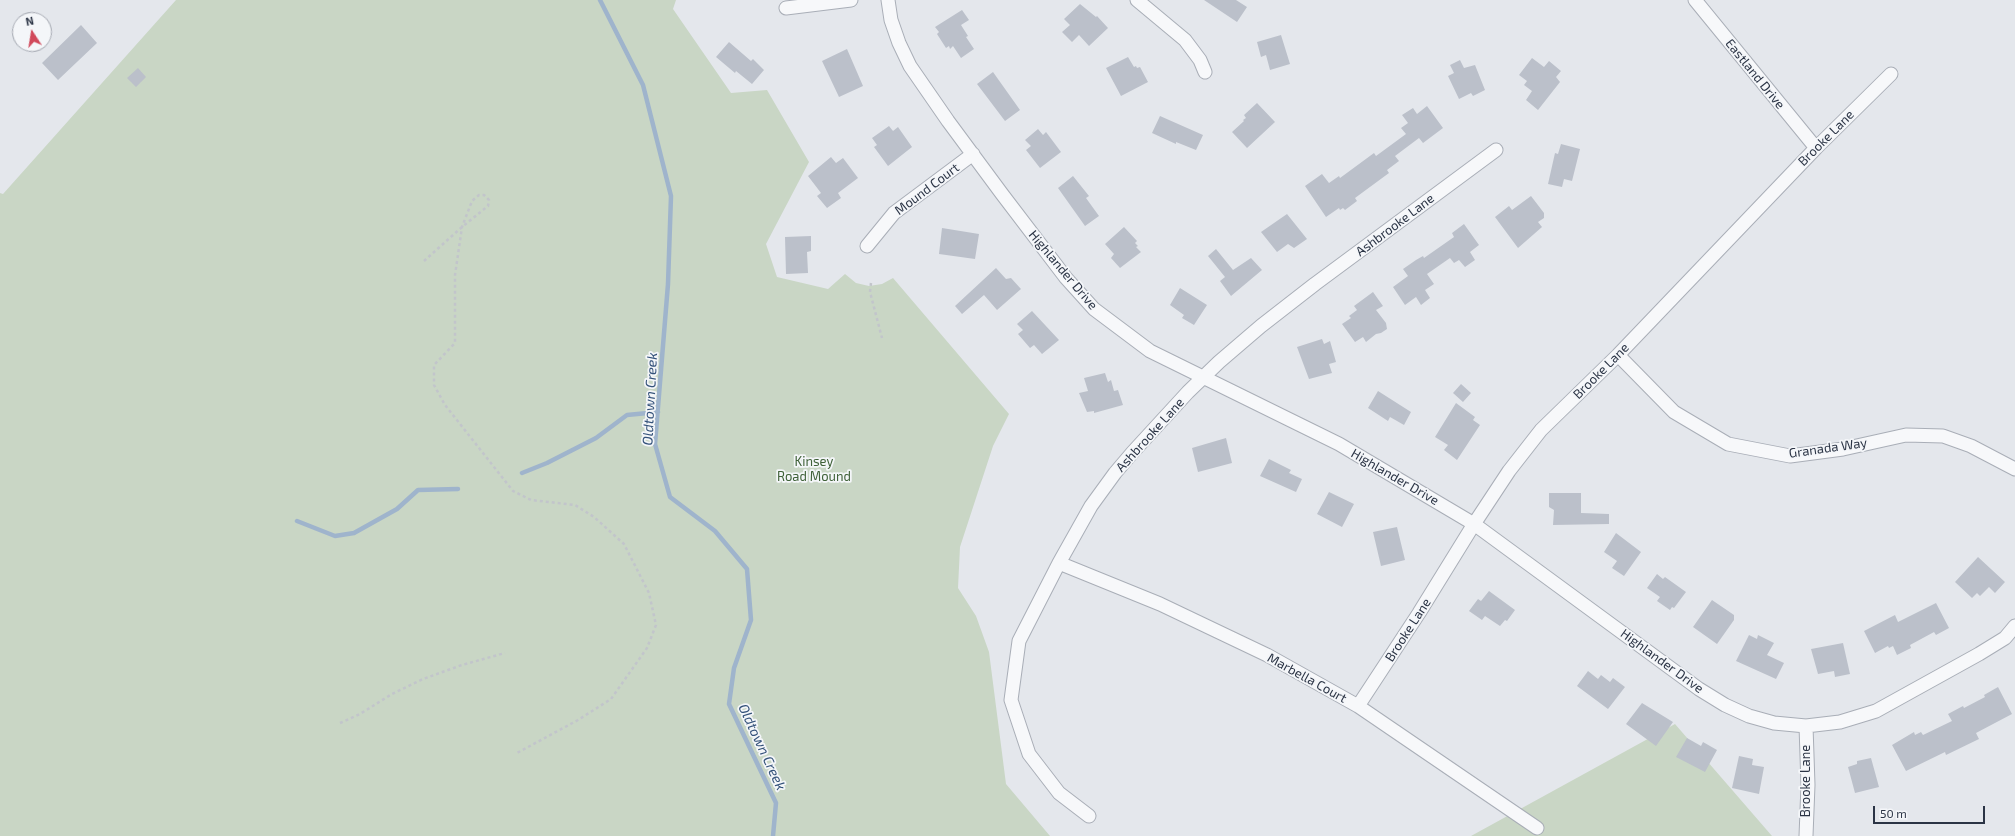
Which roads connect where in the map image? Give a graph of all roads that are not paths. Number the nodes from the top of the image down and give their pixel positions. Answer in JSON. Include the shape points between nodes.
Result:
{"nodes":[{"id":1,"x":851,"y":0,"type":"edge"},
{"id":2,"x":888,"y":0,"type":"edge"},
{"id":3,"x":1137,"y":0,"type":"edge"},
{"id":4,"x":1695,"y":0,"type":"edge"},
{"id":5,"x":786,"y":8,"type":"dead end"},
{"id":6,"x":1205,"y":72,"type":"dead end"},
{"id":7,"x":1891,"y":74,"type":"dead end"},
{"id":8,"x":1816,"y":148,"type":"junction"},
{"id":9,"x":1496,"y":150,"type":"dead end"},
{"id":10,"x":974,"y":154,"type":"junction"},
{"id":11,"x":867,"y":246,"type":"dead end"},
{"id":12,"x":1618,"y":355,"type":"junction"},
{"id":13,"x":1203,"y":378,"type":"junction"},
{"id":14,"x":2015,"y":469,"type":"edge"},
{"id":15,"x":1474,"y":524,"type":"junction"},
{"id":16,"x":1058,"y":564,"type":"junction"},
{"id":17,"x":2015,"y":626,"type":"edge"},
{"id":18,"x":1358,"y":706,"type":"junction"},
{"id":19,"x":1806,"y":726,"type":"junction"},
{"id":20,"x":1089,"y":816,"type":"dead end"},
{"id":21,"x":1537,"y":828,"type":"dead end"},
{"id":22,"x":1806,"y":836,"type":"edge"}],
"edges":[{"from":1,"to":5,"type":"street"},
{"from":2,"to":10,"type":"street","name":"Highlander Drive","via":[[895,31],[910,66]]},
{"from":3,"to":6,"type":"street","via":[[1185,40],[1200,60]]},
{"from":4,"to":8,"type":"street","name":"Eastland Drive"},
{"from":7,"to":8,"type":"street","name":"Brooke Lane"},
{"from":8,"to":12,"type":"street","name":"Brooke Lane"},
{"from":9,"to":13,"type":"street","name":"Ashbrooke Lane","via":[[1267,321]]},
{"from":10,"to":11,"type":"street","name":"Mound Court","via":[[894,213]]},
{"from":10,"to":13,"type":"street","name":"Highlander Drive","via":[[1066,278],[1094,309],[1150,351]]},
{"from":12,"to":14,"type":"street","name":"Granada Way","via":[[1674,412],[1728,444],[1790,456],[1843,449],[1906,435],[1943,436],[1971,446]]},
{"from":12,"to":15,"type":"street","name":"Brooke Lane","via":[[1541,430],[1509,471]]},
{"from":13,"to":15,"type":"street","name":"Highlander Drive","via":[[1339,444]]},
{"from":13,"to":16,"type":"street","name":"Ashbrooke Lane","via":[[1115,473],[1091,506]]},
{"from":15,"to":18,"type":"street","name":"Brooke Lane","via":[[1420,613]]},
{"from":15,"to":19,"type":"street","name":"Highlander Drive","via":[[1725,705],[1774,723]]},
{"from":16,"to":18,"type":"street","name":"Marbella Court","via":[[1167,607],[1267,655]]},
{"from":16,"to":20,"type":"street","name":"Ashbrooke Lane","via":[[1020,641],[1011,700],[1029,754],[1059,793]]},
{"from":17,"to":19,"type":"street","name":"Highlander Drive","via":[[2005,638],[1979,654],[1876,711],[1840,722]]},
{"from":18,"to":21,"type":"street","name":"Marbella Court"},
{"from":19,"to":22,"type":"street","name":"Brooke Lane"}]}
